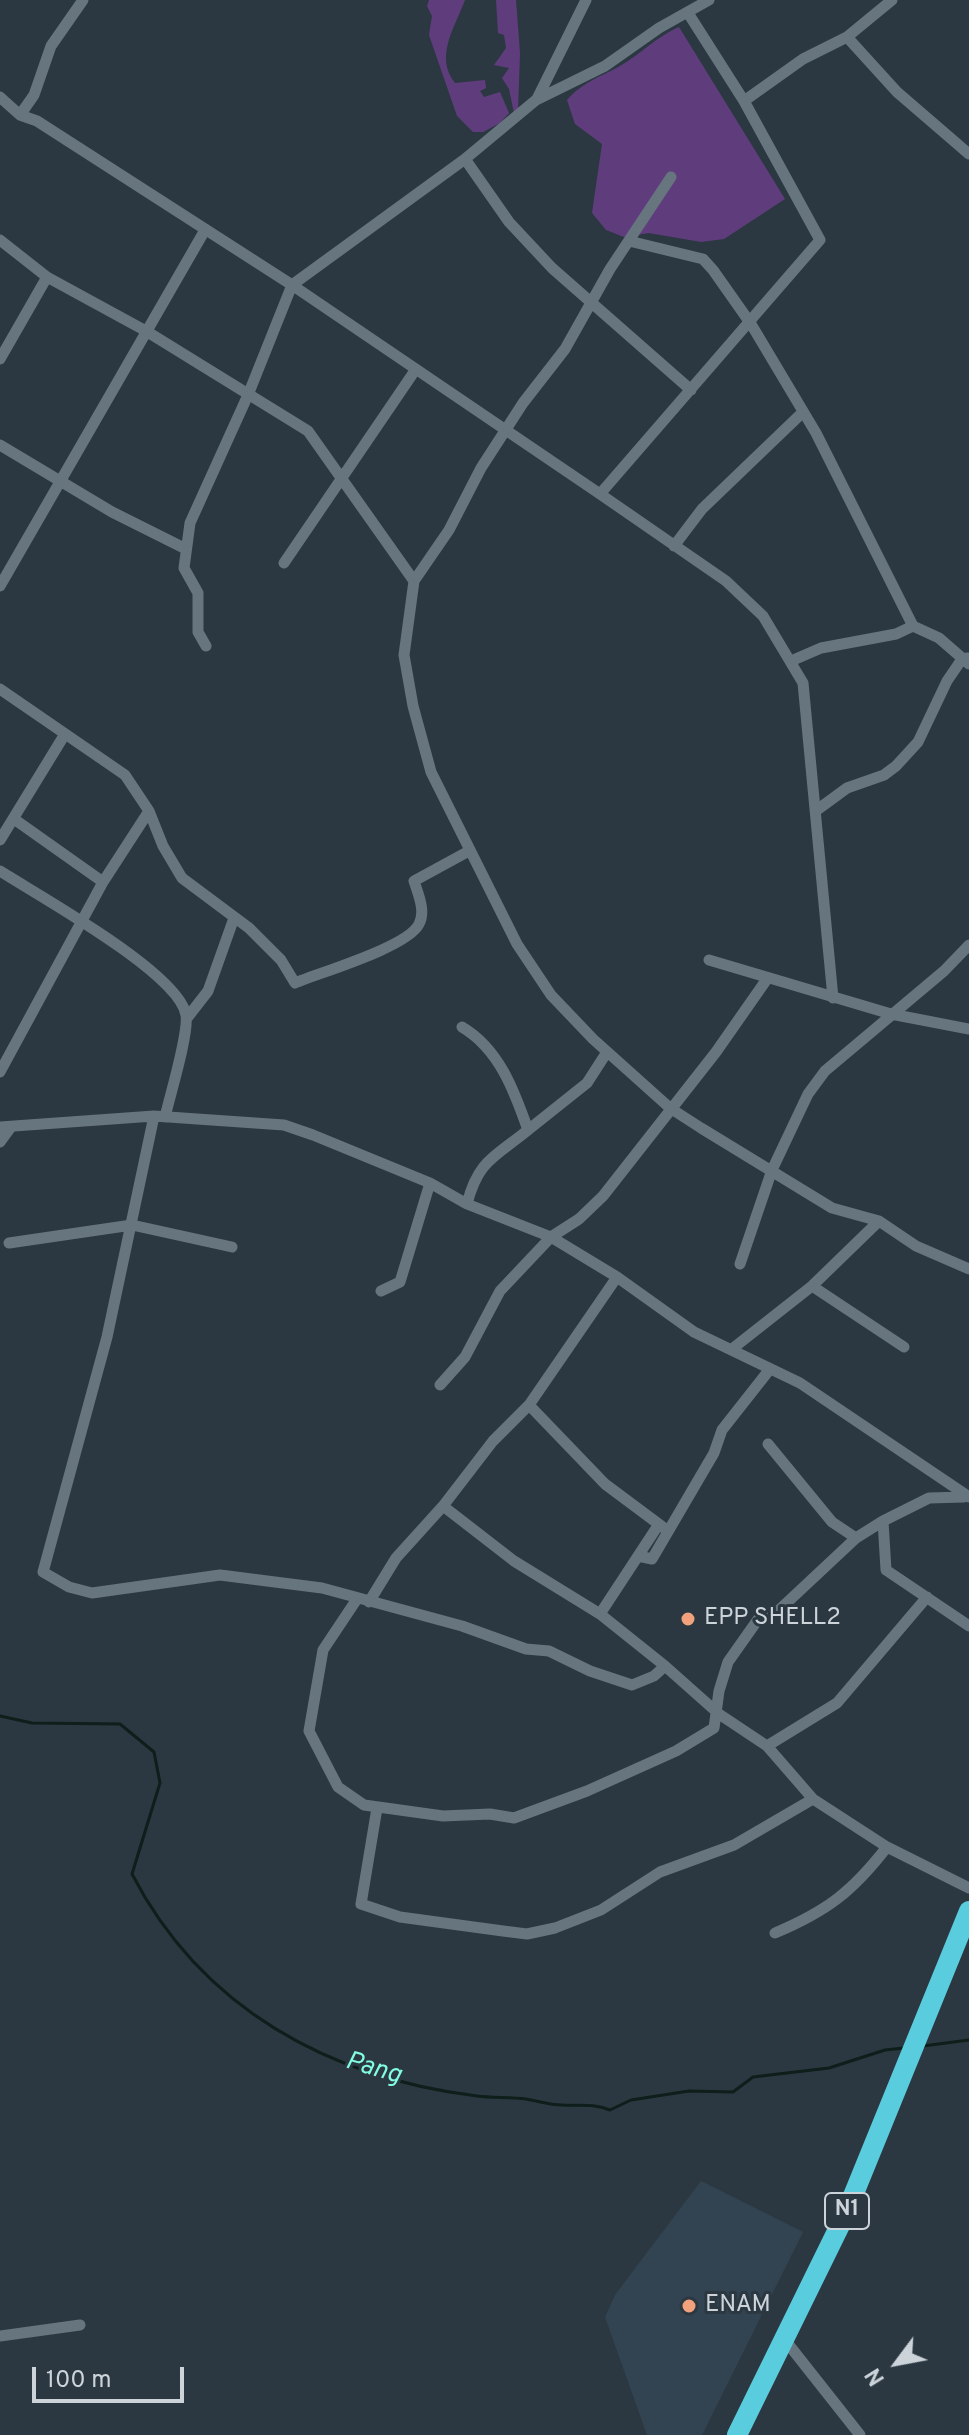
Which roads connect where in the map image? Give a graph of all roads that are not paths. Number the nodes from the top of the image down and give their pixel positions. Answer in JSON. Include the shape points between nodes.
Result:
{"nodes":[{"id":1,"x":83,"y":0,"type":"edge"},
{"id":2,"x":586,"y":0,"type":"edge"},
{"id":3,"x":709,"y":0,"type":"edge"},
{"id":4,"x":892,"y":0,"type":"edge"},
{"id":5,"x":688,"y":13,"type":"junction"},
{"id":6,"x":847,"y":37,"type":"junction"},
{"id":7,"x":0,"y":97,"type":"edge"},
{"id":8,"x":536,"y":100,"type":"junction"},
{"id":9,"x":744,"y":101,"type":"junction"},
{"id":10,"x":20,"y":115,"type":"junction"},
{"id":11,"x":969,"y":154,"type":"edge"},
{"id":12,"x":465,"y":159,"type":"junction"},
{"id":13,"x":671,"y":177,"type":"dead end"},
{"id":14,"x":205,"y":230,"type":"junction"},
{"id":15,"x":0,"y":240,"type":"edge"},
{"id":16,"x":629,"y":241,"type":"junction"},
{"id":17,"x":47,"y":277,"type":"junction"},
{"id":18,"x":292,"y":285,"type":"junction"},
{"id":19,"x":593,"y":304,"type":"junction"},
{"id":20,"x":751,"y":324,"type":"junction"},
{"id":21,"x":146,"y":331,"type":"junction"},
{"id":22,"x":0,"y":359,"type":"edge"},
{"id":23,"x":416,"y":369,"type":"junction"},
{"id":24,"x":691,"y":390,"type":"junction"},
{"id":25,"x":248,"y":395,"type":"junction"},
{"id":26,"x":802,"y":413,"type":"junction"},
{"id":27,"x":507,"y":432,"type":"junction"},
{"id":28,"x":0,"y":445,"type":"edge"},
{"id":29,"x":60,"y":479,"type":"junction"},
{"id":30,"x":342,"y":482,"type":"junction"},
{"id":31,"x":600,"y":494,"type":"junction"},
{"id":32,"x":674,"y":546,"type":"junction"},
{"id":33,"x":184,"y":548,"type":"junction"},
{"id":34,"x":284,"y":563,"type":"dead end"},
{"id":35,"x":414,"y":581,"type":"junction"},
{"id":36,"x":0,"y":586,"type":"edge"},
{"id":37,"x":913,"y":626,"type":"junction"},
{"id":38,"x":206,"y":646,"type":"dead end"},
{"id":39,"x":967,"y":660,"type":"edge"},
{"id":40,"x":791,"y":661,"type":"junction"},
{"id":41,"x":0,"y":689,"type":"edge"},
{"id":42,"x":65,"y":734,"type":"junction"},
{"id":43,"x":817,"y":810,"type":"junction"},
{"id":44,"x":149,"y":811,"type":"junction"},
{"id":45,"x":14,"y":819,"type":"junction"},
{"id":46,"x":0,"y":840,"type":"edge"},
{"id":47,"x":469,"y":851,"type":"junction"},
{"id":48,"x":0,"y":871,"type":"edge"},
{"id":49,"x":103,"y":882,"type":"junction"},
{"id":50,"x":234,"y":918,"type":"junction"},
{"id":51,"x":81,"y":923,"type":"junction"},
{"id":52,"x":969,"y":945,"type":"edge"},
{"id":53,"x":709,"y":960,"type":"dead end"},
{"id":54,"x":767,"y":979,"type":"junction"},
{"id":55,"x":833,"y":998,"type":"junction"},
{"id":56,"x":891,"y":1014,"type":"junction"},
{"id":57,"x":187,"y":1018,"type":"junction"},
{"id":58,"x":462,"y":1027,"type":"dead end"},
{"id":59,"x":969,"y":1029,"type":"edge"},
{"id":60,"x":607,"y":1052,"type":"junction"},
{"id":61,"x":0,"y":1072,"type":"edge"},
{"id":62,"x":670,"y":1108,"type":"junction"},
{"id":63,"x":160,"y":1117,"type":"junction"},
{"id":64,"x":6,"y":1127,"type":"edge"},
{"id":65,"x":528,"y":1130,"type":"junction"},
{"id":66,"x":0,"y":1142,"type":"edge"},
{"id":67,"x":772,"y":1170,"type":"junction"},
{"id":68,"x":430,"y":1183,"type":"junction"},
{"id":69,"x":467,"y":1204,"type":"junction"},
{"id":70,"x":879,"y":1221,"type":"junction"},
{"id":71,"x":132,"y":1225,"type":"junction"},
{"id":72,"x":551,"y":1237,"type":"junction"},
{"id":73,"x":9,"y":1243,"type":"dead end"},
{"id":74,"x":232,"y":1247,"type":"dead end"},
{"id":75,"x":740,"y":1264,"type":"dead end"},
{"id":76,"x":969,"y":1269,"type":"edge"},
{"id":77,"x":617,"y":1277,"type":"junction"},
{"id":78,"x":812,"y":1286,"type":"junction"},
{"id":79,"x":381,"y":1291,"type":"dead end"},
{"id":80,"x":904,"y":1347,"type":"dead end"},
{"id":81,"x":732,"y":1349,"type":"junction"},
{"id":82,"x":770,"y":1369,"type":"junction"},
{"id":83,"x":440,"y":1385,"type":"dead end"},
{"id":84,"x":529,"y":1405,"type":"junction"},
{"id":85,"x":768,"y":1444,"type":"dead end"},
{"id":86,"x":969,"y":1497,"type":"edge"},
{"id":87,"x":443,"y":1506,"type":"junction"},
{"id":88,"x":883,"y":1521,"type":"junction"},
{"id":89,"x":663,"y":1527,"type":"junction"},
{"id":90,"x":856,"y":1538,"type":"junction"},
{"id":91,"x":927,"y":1597,"type":"junction"},
{"id":92,"x":363,"y":1601,"type":"junction"},
{"id":93,"x":600,"y":1614,"type":"junction"},
{"id":94,"x":969,"y":1626,"type":"edge"},
{"id":95,"x":665,"y":1666,"type":"junction"},
{"id":96,"x":719,"y":1714,"type":"junction"},
{"id":97,"x":767,"y":1746,"type":"junction"},
{"id":98,"x":813,"y":1799,"type":"junction"},
{"id":99,"x":377,"y":1808,"type":"junction"},
{"id":100,"x":887,"y":1847,"type":"junction"},
{"id":101,"x":969,"y":1888,"type":"edge"},
{"id":102,"x":969,"y":1911,"type":"edge"},
{"id":103,"x":775,"y":1933,"type":"dead end"},
{"id":104,"x":80,"y":2325,"type":"dead end"},
{"id":105,"x":0,"y":2336,"type":"edge"},
{"id":106,"x":785,"y":2340,"type":"junction"},
{"id":107,"x":737,"y":2435,"type":"edge"},
{"id":108,"x":860,"y":2435,"type":"edge"}],
"edges":[{"from":1,"to":10,"type":"street","via":[[51,46],[34,95]]},
{"from":2,"to":8,"type":"street"},
{"from":3,"to":5,"type":"street"},
{"from":4,"to":6,"type":"street"},
{"from":5,"to":8,"type":"street","via":[[605,66]]},
{"from":5,"to":9,"type":"street"},
{"from":6,"to":9,"type":"street","via":[[803,59]]},
{"from":6,"to":11,"type":"street","via":[[897,92]]},
{"from":7,"to":10,"type":"street"},
{"from":8,"to":12,"type":"street"},
{"from":9,"to":20,"type":"street","via":[[820,240]]},
{"from":10,"to":14,"type":"street"},
{"from":12,"to":18,"type":"street"},
{"from":12,"to":19,"type":"street","via":[[509,222]]},
{"from":13,"to":16,"type":"street"},
{"from":14,"to":18,"type":"street"},
{"from":14,"to":21,"type":"street"},
{"from":15,"to":17,"type":"street"},
{"from":16,"to":19,"type":"street"},
{"from":16,"to":20,"type":"street","via":[[703,259]]},
{"from":17,"to":21,"type":"street"},
{"from":17,"to":22,"type":"street"},
{"from":18,"to":23,"type":"street"},
{"from":18,"to":25,"type":"street"},
{"from":19,"to":24,"type":"street"},
{"from":19,"to":27,"type":"street"},
{"from":20,"to":24,"type":"street"},
{"from":20,"to":26,"type":"street"},
{"from":21,"to":25,"type":"street"},
{"from":21,"to":29,"type":"street"},
{"from":23,"to":27,"type":"street"},
{"from":23,"to":30,"type":"street"},
{"from":24,"to":31,"type":"street"},
{"from":25,"to":30,"type":"street","via":[[308,431]]},
{"from":25,"to":33,"type":"street","via":[[190,523]]},
{"from":26,"to":32,"type":"street","via":[[702,509]]},
{"from":26,"to":37,"type":"street"},
{"from":27,"to":31,"type":"street"},
{"from":27,"to":35,"type":"street"},
{"from":28,"to":29,"type":"street"},
{"from":29,"to":33,"type":"street"},
{"from":29,"to":36,"type":"street"},
{"from":30,"to":34,"type":"street"},
{"from":30,"to":35,"type":"street"},
{"from":31,"to":32,"type":"street"},
{"from":32,"to":40,"type":"street","via":[[726,581],[763,616]]},
{"from":33,"to":38,"type":"street","via":[[184,568],[198,593],[198,632]]},
{"from":35,"to":47,"type":"street","via":[[404,655],[413,706],[431,772]]},
{"from":37,"to":39,"type":"street"},
{"from":37,"to":40,"type":"street","via":[[821,648]]},
{"from":39,"to":43,"type":"street","via":[[947,681],[918,742],[896,766],[847,788]]},
{"from":40,"to":43,"type":"street","via":[[803,683]]},
{"from":41,"to":42,"type":"street"},
{"from":42,"to":44,"type":"street","via":[[125,775]]},
{"from":42,"to":45,"type":"street"},
{"from":43,"to":55,"type":"street"},
{"from":44,"to":49,"type":"street"},
{"from":44,"to":50,"type":"street","via":[[182,878]]},
{"from":45,"to":46,"type":"street"},
{"from":45,"to":49,"type":"street"},
{"from":47,"to":50,"type":"street","via":[[414,881],[422,912],[419,926],[399,942],[295,983],[281,960]]},
{"from":47,"to":60,"type":"street","via":[[517,944],[551,995]]},
{"from":48,"to":51,"type":"street"},
{"from":49,"to":51,"type":"street"},
{"from":50,"to":57,"type":"street","via":[[208,991]]},
{"from":51,"to":57,"type":"street","via":[[152,970],[181,999]]},
{"from":51,"to":61,"type":"street"},
{"from":52,"to":56,"type":"street"},
{"from":53,"to":54,"type":"street"},
{"from":54,"to":55,"type":"street"},
{"from":54,"to":62,"type":"street"},
{"from":55,"to":56,"type":"street"},
{"from":56,"to":59,"type":"street"},
{"from":56,"to":67,"type":"street","via":[[825,1071],[808,1094]]},
{"from":57,"to":63,"type":"street"},
{"from":58,"to":65,"type":"street","via":[[495,1056]]},
{"from":60,"to":62,"type":"street"},
{"from":60,"to":65,"type":"street","via":[[587,1083]]},
{"from":62,"to":67,"type":"street"},
{"from":62,"to":72,"type":"street","via":[[603,1196]]},
{"from":63,"to":64,"type":"street"},
{"from":63,"to":68,"type":"street","via":[[284,1125]]},
{"from":63,"to":71,"type":"street"},
{"from":64,"to":66,"type":"street"},
{"from":65,"to":69,"type":"street","via":[[474,1177]]},
{"from":67,"to":70,"type":"street","via":[[832,1208]]},
{"from":67,"to":75,"type":"street"},
{"from":68,"to":69,"type":"street"},
{"from":68,"to":79,"type":"street","via":[[400,1282]]},
{"from":69,"to":72,"type":"street"},
{"from":70,"to":76,"type":"street","via":[[916,1246]]},
{"from":70,"to":78,"type":"street"},
{"from":71,"to":73,"type":"street"},
{"from":71,"to":74,"type":"street"},
{"from":71,"to":92,"type":"street","via":[[72,1476],[43,1572],[92,1593],[220,1575],[322,1588]]},
{"from":72,"to":77,"type":"street"},
{"from":72,"to":83,"type":"street","via":[[500,1291],[465,1357]]},
{"from":77,"to":81,"type":"street","via":[[694,1332]]},
{"from":77,"to":84,"type":"street"},
{"from":78,"to":80,"type":"street"},
{"from":78,"to":81,"type":"street"},
{"from":81,"to":82,"type":"street"},
{"from":82,"to":86,"type":"street","via":[[800,1383]]},
{"from":82,"to":89,"type":"street","via":[[722,1430],[714,1453]]},
{"from":84,"to":87,"type":"street","via":[[493,1441]]},
{"from":84,"to":89,"type":"street","via":[[605,1484]]},
{"from":85,"to":90,"type":"street","via":[[832,1522]]},
{"from":86,"to":88,"type":"street","via":[[929,1498]]},
{"from":87,"to":92,"type":"street"},
{"from":87,"to":93,"type":"street","via":[[514,1561]]},
{"from":88,"to":90,"type":"street"},
{"from":88,"to":91,"type":"street","via":[[886,1570]]},
{"from":89,"to":93,"type":"street","via":[[652,1559],[638,1556]]},
{"from":90,"to":96,"type":"street","via":[[778,1611],[759,1618],[728,1662]]},
{"from":91,"to":94,"type":"street"},
{"from":91,"to":97,"type":"street","via":[[837,1703]]},
{"from":92,"to":95,"type":"street","via":[[526,1649],[549,1651],[632,1685]]},
{"from":92,"to":99,"type":"street","via":[[323,1650],[309,1731],[338,1787]]},
{"from":93,"to":95,"type":"street"},
{"from":95,"to":96,"type":"street"},
{"from":96,"to":97,"type":"street"},
{"from":96,"to":99,"type":"street","via":[[714,1728],[676,1751],[514,1818]]},
{"from":97,"to":98,"type":"street"},
{"from":98,"to":99,"type":"street","via":[[734,1845],[660,1872],[601,1910],[527,1934],[400,1917],[361,1904]]},
{"from":98,"to":100,"type":"street"},
{"from":100,"to":101,"type":"street"},
{"from":100,"to":103,"type":"street","via":[[829,1908]]},
{"from":102,"to":106,"type":"highway","number":"N1","via":[[846,2213]]},
{"from":104,"to":105,"type":"street"},
{"from":106,"to":107,"type":"highway","number":"N1"},
{"from":106,"to":108,"type":"street"}]}
